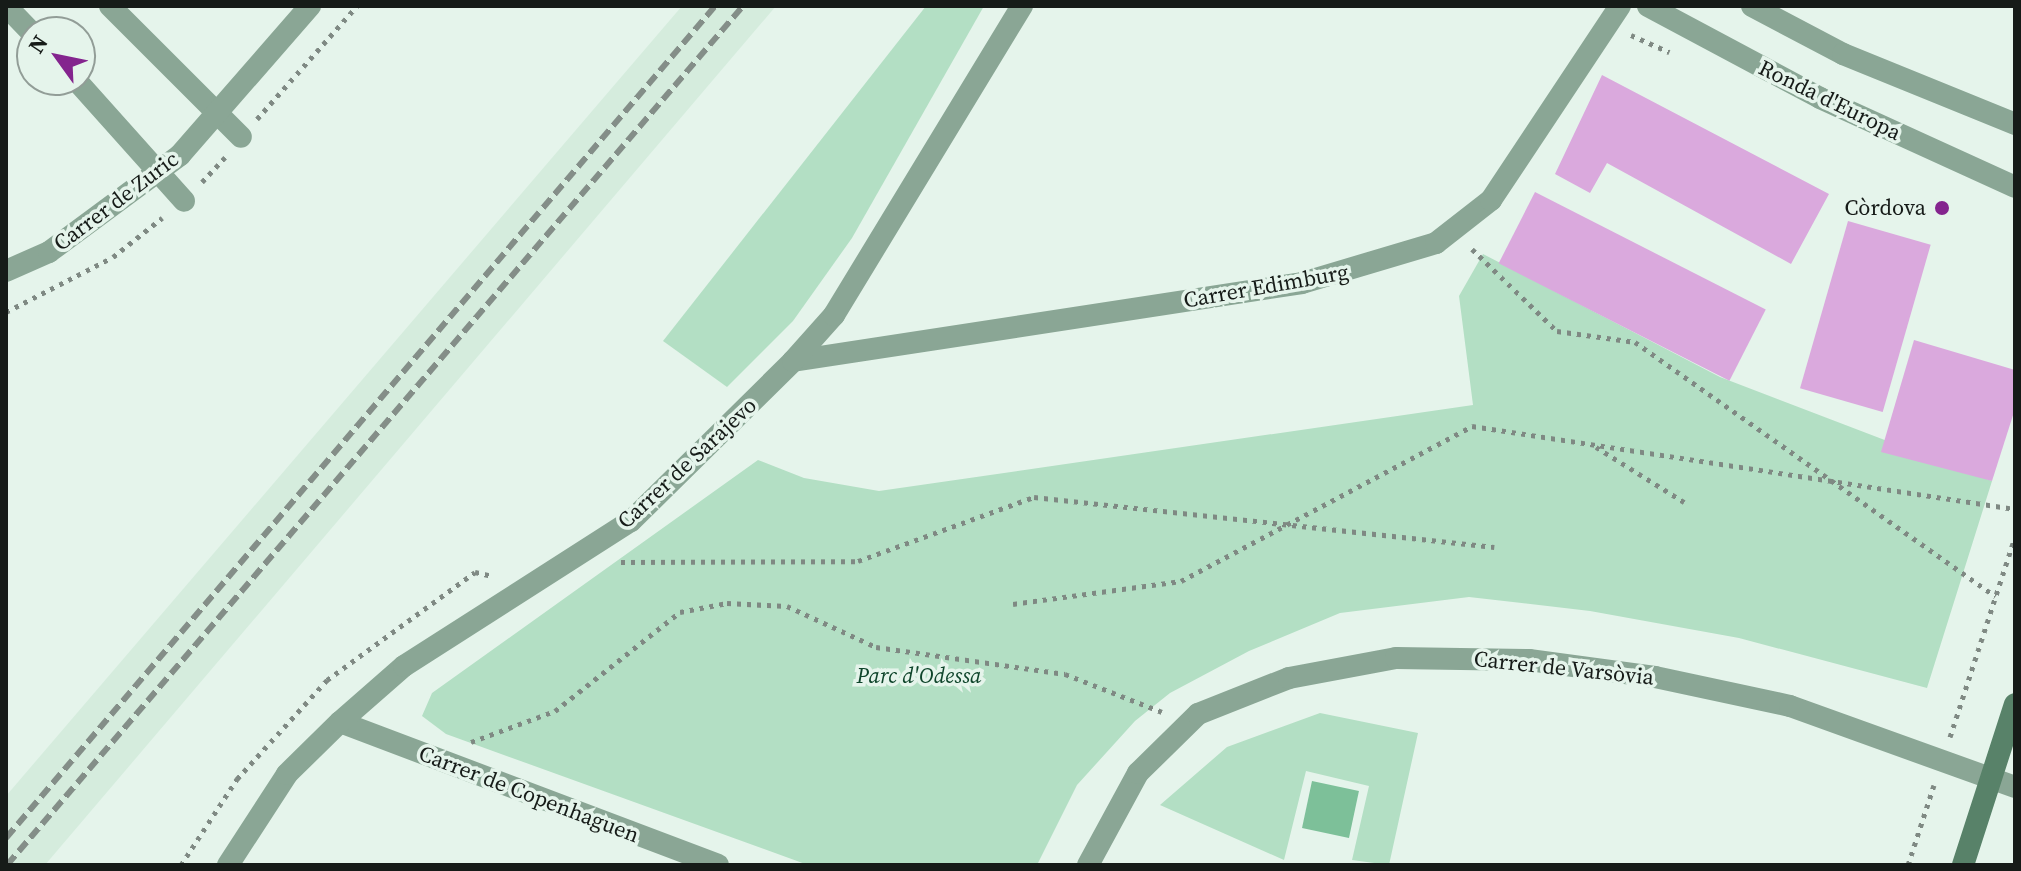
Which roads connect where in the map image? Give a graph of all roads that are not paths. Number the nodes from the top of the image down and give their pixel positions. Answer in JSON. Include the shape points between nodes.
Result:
{"nodes":[{"id":1,"x":110,"y":6,"type":"edge"},
{"id":2,"x":310,"y":6,"type":"edge"},
{"id":3,"x":1022,"y":6,"type":"edge"},
{"id":4,"x":1620,"y":6,"type":"edge"},
{"id":5,"x":1648,"y":6,"type":"edge"},
{"id":6,"x":1752,"y":6,"type":"edge"},
{"id":7,"x":91,"y":96,"type":"edge"},
{"id":8,"x":215,"y":114,"type":"junction"},
{"id":9,"x":2015,"y":124,"type":"edge"},
{"id":10,"x":241,"y":137,"type":"dead end"},
{"id":11,"x":161,"y":169,"type":"junction"},
{"id":12,"x":2015,"y":187,"type":"edge"},
{"id":13,"x":184,"y":201,"type":"dead end"},
{"id":14,"x":6,"y":271,"type":"edge"},
{"id":15,"x":793,"y":361,"type":"junction"},
{"id":16,"x":2015,"y":704,"type":"edge"},
{"id":17,"x":340,"y":722,"type":"junction"},
{"id":18,"x":1990,"y":778,"type":"junction"},
{"id":19,"x":2015,"y":787,"type":"edge"},
{"id":20,"x":228,"y":865,"type":"edge"},
{"id":21,"x":718,"y":865,"type":"edge"},
{"id":22,"x":1088,"y":865,"type":"edge"},
{"id":23,"x":1963,"y":865,"type":"edge"}],
"edges":[{"from":1,"to":8,"type":"street"},
{"from":2,"to":8,"type":"street","name":"Carrer de Zuric"},
{"from":3,"to":15,"type":"street","name":"Carrer de Sarajevo","via":[[834,315]]},
{"from":4,"to":15,"type":"street","name":"Carrer Edimburg","via":[[1500,188],[1455,229],[1399,259],[1302,283]]},
{"from":5,"to":12,"type":"street","name":"Ronda d'Europa","via":[[1820,98]]},
{"from":6,"to":9,"type":"street","via":[[1843,54]]},
{"from":7,"to":11,"type":"street"},
{"from":8,"to":10,"type":"street"},
{"from":8,"to":11,"type":"street","name":"Carrer de Zuric"},
{"from":11,"to":13,"type":"street"},
{"from":11,"to":14,"type":"street","name":"Carrer de Zuric","via":[[49,252]]},
{"from":15,"to":17,"type":"street","name":"Carrer de Sarajevo","via":[[631,521],[404,666]]},
{"from":16,"to":18,"type":"main road"},
{"from":17,"to":20,"type":"street","name":"Carrer de Sarajevo","via":[[287,774]]},
{"from":17,"to":21,"type":"street","name":"Carrer de Copenhaguen"},
{"from":18,"to":19,"type":"street","name":"Carrer de Varsòvia"},
{"from":18,"to":22,"type":"street","name":"Carrer de Varsòvia","via":[[1790,706],[1655,677],[1514,660],[1396,658],[1289,678],[1189,722],[1138,773]]},
{"from":18,"to":23,"type":"main road"}]}
